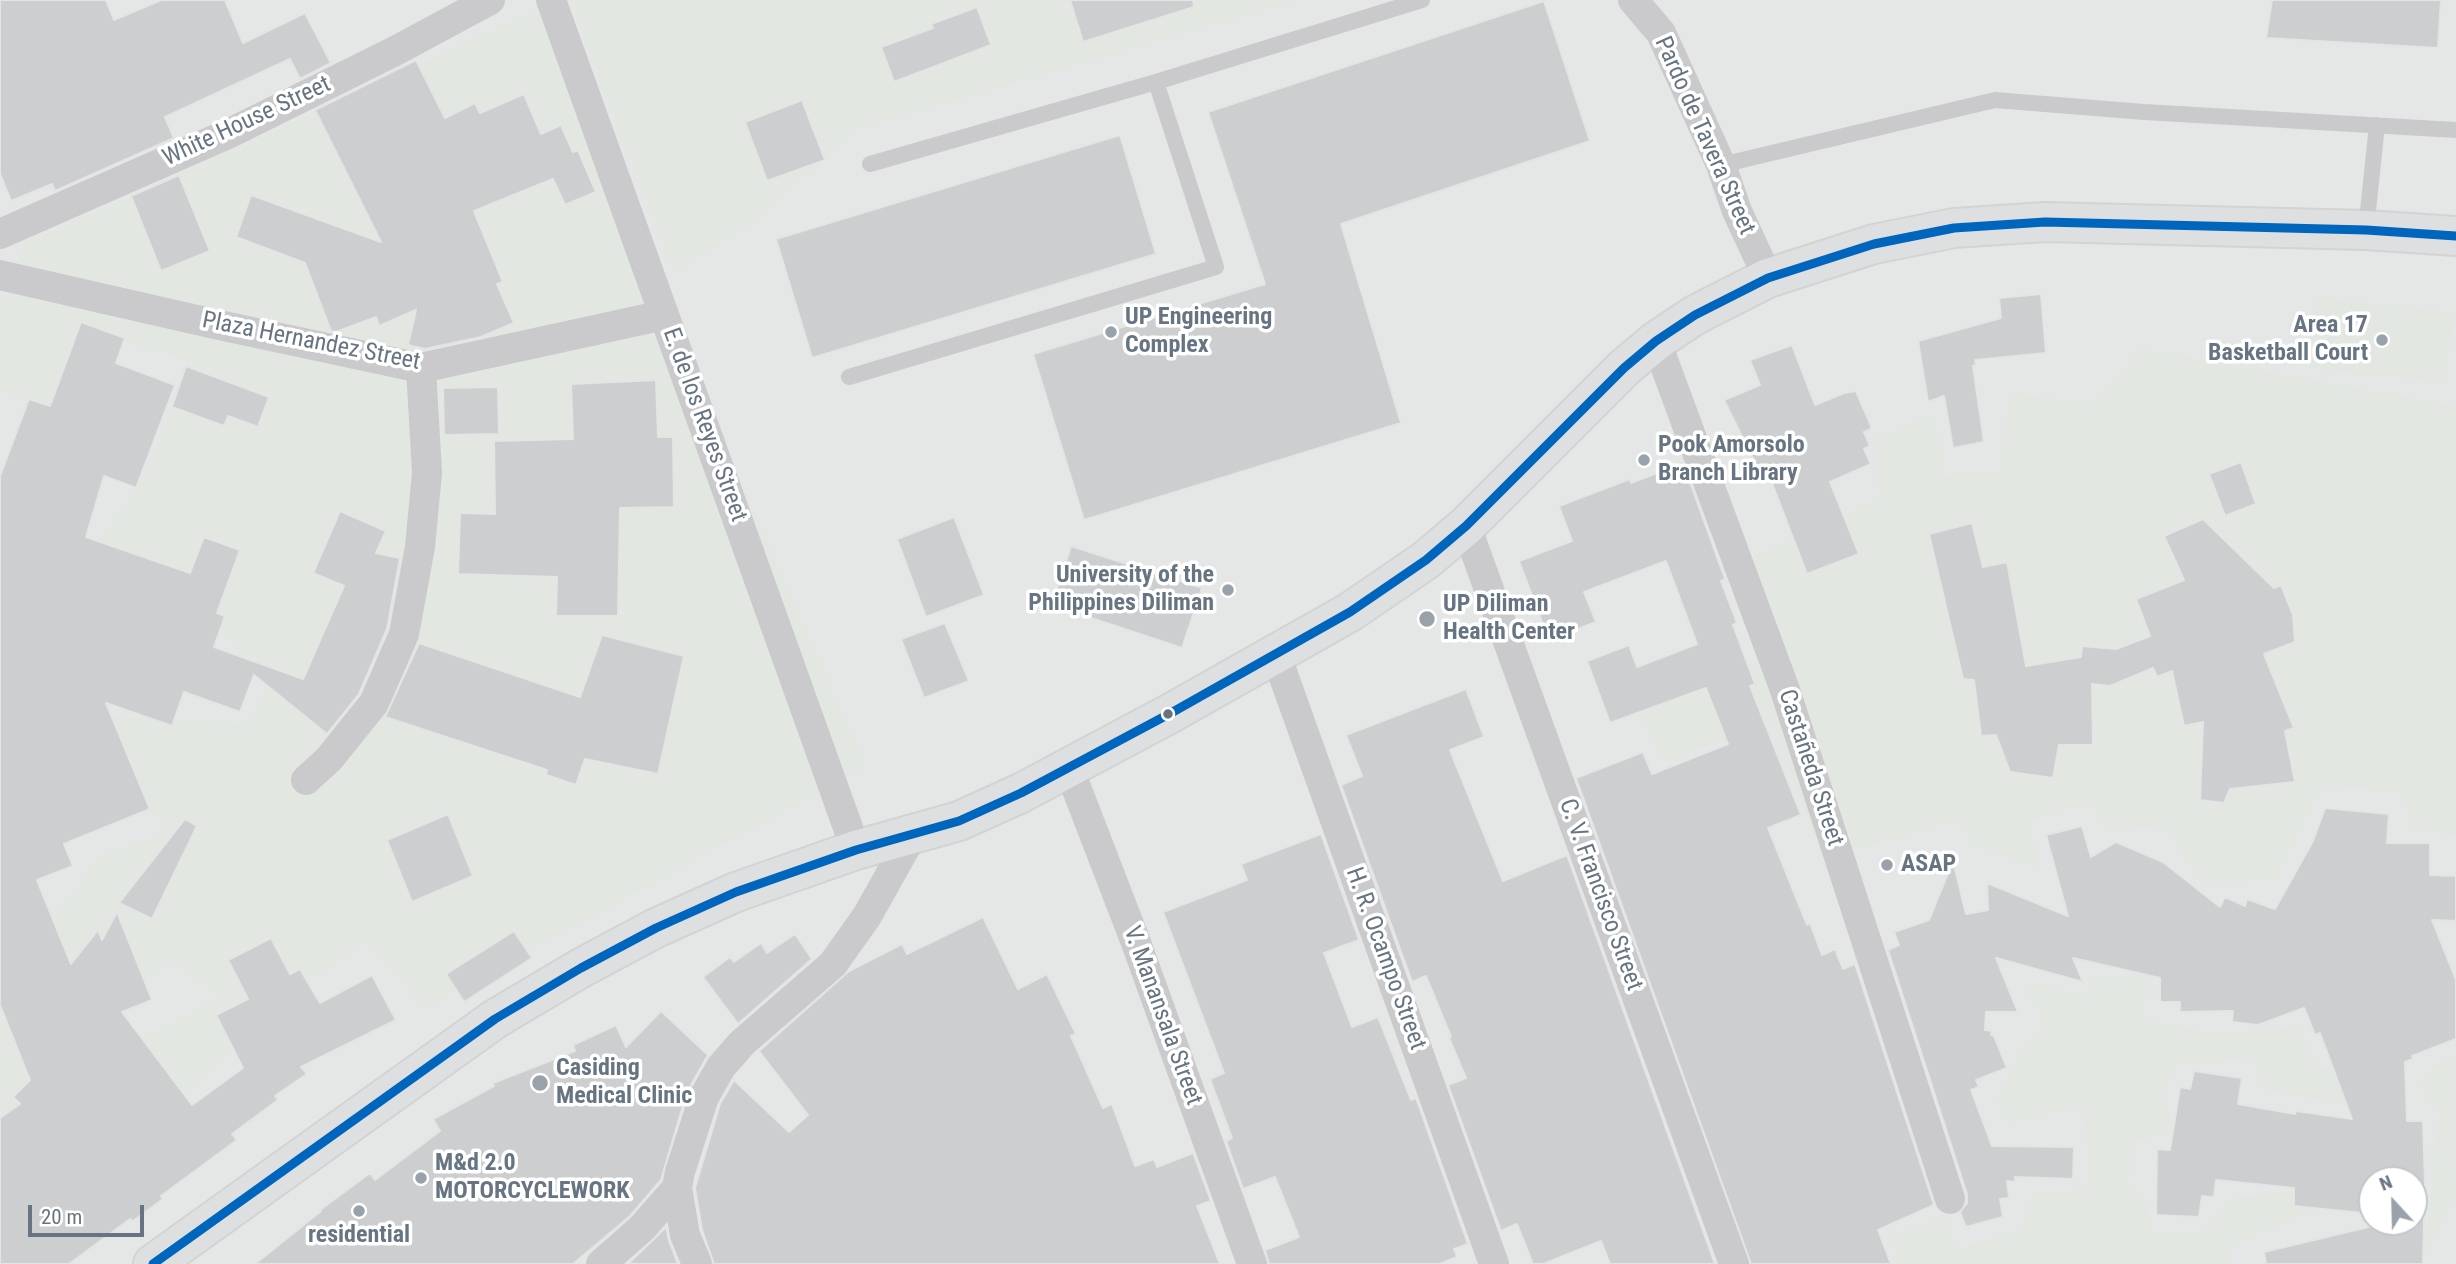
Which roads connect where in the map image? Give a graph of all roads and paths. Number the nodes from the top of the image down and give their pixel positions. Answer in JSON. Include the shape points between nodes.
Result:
{"nodes":[{"id":1,"x":490,"y":0,"type":"edge"},
{"id":2,"x":551,"y":0,"type":"edge"},
{"id":3,"x":1422,"y":0,"type":"edge"},
{"id":4,"x":1633,"y":0,"type":"edge"},
{"id":5,"x":1156,"y":82,"type":"junction"},
{"id":6,"x":2377,"y":125,"type":"junction"},
{"id":7,"x":2456,"y":130,"type":"edge"},
{"id":8,"x":870,"y":164,"type":"dead end"},
{"id":9,"x":1721,"y":165,"type":"junction"},
{"id":10,"x":2366,"y":230,"type":"junction"},
{"id":11,"x":0,"y":234,"type":"edge"},
{"id":12,"x":2456,"y":236,"type":"edge"},
{"id":13,"x":0,"y":275,"type":"edge"},
{"id":14,"x":1768,"y":278,"type":"junction"},
{"id":15,"x":664,"y":314,"type":"junction"},
{"id":16,"x":1656,"y":341,"type":"junction"},
{"id":17,"x":421,"y":368,"type":"junction"},
{"id":18,"x":849,"y":377,"type":"dead end"},
{"id":19,"x":1466,"y":526,"type":"junction"},
{"id":20,"x":1276,"y":655,"type":"junction"},
{"id":21,"x":1069,"y":769,"type":"junction"},
{"id":22,"x":306,"y":780,"type":"dead end"},
{"id":23,"x":913,"y":834,"type":"junction"},
{"id":24,"x":856,"y":850,"type":"junction"},
{"id":25,"x":677,"y":1188,"type":"junction"},
{"id":26,"x":1950,"y":1199,"type":"dead end"},
{"id":27,"x":153,"y":1264,"type":"edge"},
{"id":28,"x":601,"y":1264,"type":"edge"},
{"id":29,"x":697,"y":1264,"type":"edge"},
{"id":30,"x":1252,"y":1264,"type":"edge"},
{"id":31,"x":1494,"y":1264,"type":"edge"},
{"id":32,"x":1734,"y":1264,"type":"edge"}],
"edges":[{"from":1,"to":11,"type":"street","name":"White House Street","via":[[230,133]]},
{"from":2,"to":15,"type":"street","name":"E. de los Reyes Street"},
{"from":3,"to":5,"type":"lane"},
{"from":4,"to":9,"type":"street","name":"Pardo de Tavera Street","via":[[1661,33]]},
{"from":5,"to":8,"type":"lane"},
{"from":5,"to":18,"type":"lane","via":[[1216,267]]},
{"from":6,"to":7,"type":"lane"},
{"from":6,"to":9,"type":"lane","via":[[1996,100]]},
{"from":6,"to":10,"type":"lane"},
{"from":9,"to":14,"type":"street","name":"Pardo de Tavera Street"},
{"from":10,"to":12,"type":"main road"},
{"from":10,"to":14,"type":"main road","via":[[2045,222],[1954,228],[1874,244]]},
{"from":13,"to":17,"type":"street","name":"Plaza Hernandez Street"},
{"from":14,"to":16,"type":"main road"},
{"from":15,"to":17,"type":"street","name":"Plaza Hernandez Street"},
{"from":15,"to":24,"type":"street","name":"E. de los Reyes Street"},
{"from":16,"to":19,"type":"main road"},
{"from":16,"to":26,"type":"street","name":"Castañeda Street","via":[[1785,690]]},
{"from":17,"to":22,"type":"street","via":[[427,474],[404,634],[374,703],[330,759]]},
{"from":19,"to":20,"type":"main road","via":[[1390,585]]},
{"from":19,"to":32,"type":"street","name":"C. V. Francisco Street"},
{"from":20,"to":21,"type":"main road"},
{"from":20,"to":31,"type":"street","name":"H. R. Ocampo Street"},
{"from":21,"to":23,"type":"main road","via":[[958,821]]},
{"from":21,"to":30,"type":"street","name":"V. Manansala Street"},
{"from":23,"to":24,"type":"main road"},
{"from":23,"to":25,"type":"street","via":[[867,916],[833,964],[720,1067],[704,1097]]},
{"from":24,"to":27,"type":"main road","via":[[724,897],[656,928],[538,993]]},
{"from":25,"to":28,"type":"street","via":[[661,1209]]},
{"from":25,"to":29,"type":"street","via":[[685,1235]]}]}
